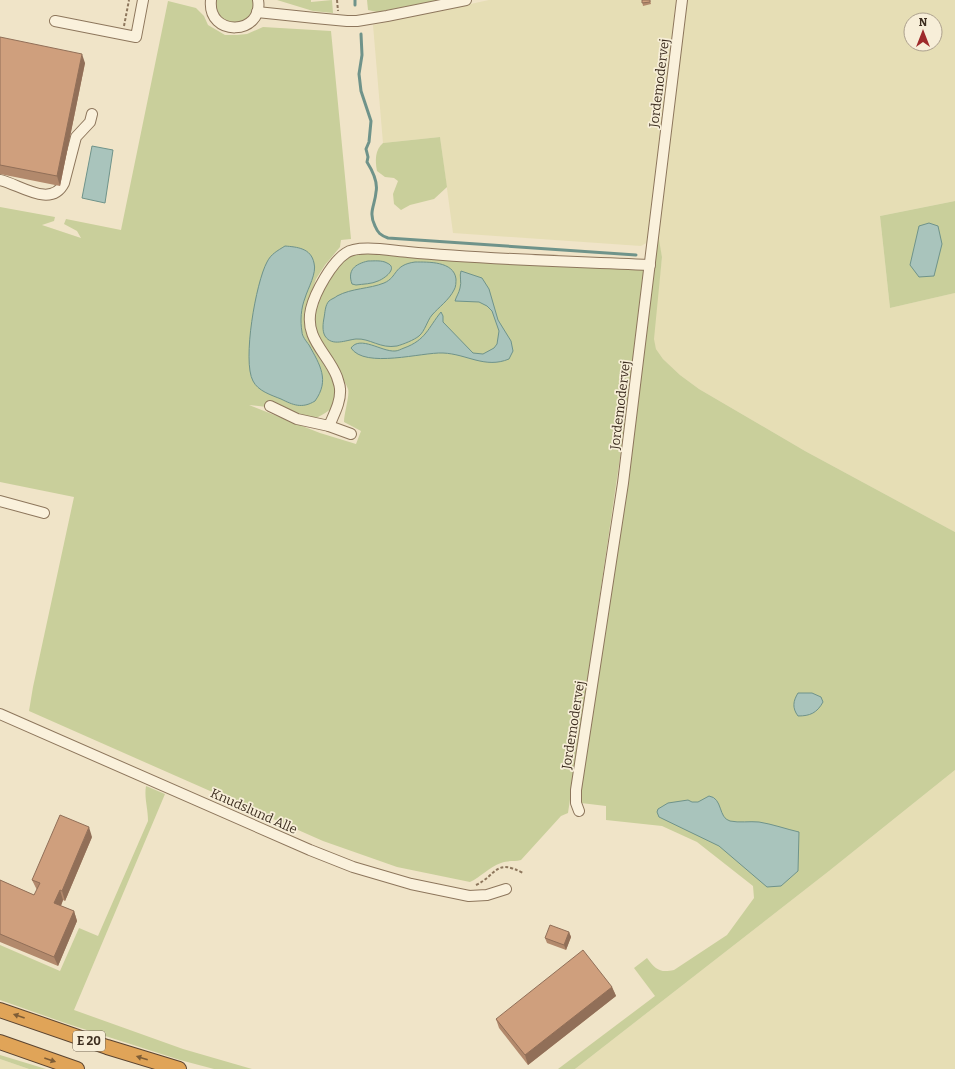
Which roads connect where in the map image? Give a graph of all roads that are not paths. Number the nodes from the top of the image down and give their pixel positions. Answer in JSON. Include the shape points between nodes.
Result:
{"nodes":[{"id":1,"x":143,"y":0,"type":"edge"},
{"id":2,"x":466,"y":0,"type":"edge"},
{"id":3,"x":682,"y":0,"type":"edge"},
{"id":4,"x":208,"y":1,"type":"edge"},
{"id":5,"x":258,"y":5,"type":"edge"},
{"id":6,"x":56,"y":21,"type":"dead end"},
{"id":7,"x":92,"y":114,"type":"dead end"},
{"id":8,"x":0,"y":180,"type":"edge"},
{"id":9,"x":650,"y":265,"type":"junction"},
{"id":10,"x":270,"y":406,"type":"dead end"},
{"id":11,"x":328,"y":426,"type":"junction"},
{"id":12,"x":351,"y":434,"type":"dead end"},
{"id":13,"x":0,"y":501,"type":"edge"},
{"id":14,"x":44,"y":513,"type":"dead end"},
{"id":15,"x":0,"y":714,"type":"edge"},
{"id":16,"x":579,"y":811,"type":"dead end"},
{"id":17,"x":506,"y":889,"type":"dead end"},
{"id":18,"x":0,"y":1010,"type":"edge"},
{"id":19,"x":0,"y":1042,"type":"edge"},
{"id":20,"x":77,"y":1069,"type":"edge"},
{"id":21,"x":179,"y":1069,"type":"edge"}],
"edges":[{"from":1,"to":6,"type":"street","via":[[136,37]]},
{"from":2,"to":5,"type":"street","via":[[372,19],[347,21],[315,18]]},
{"from":3,"to":9,"type":"street","name":"Jordemodervej"},
{"from":4,"to":5,"type":"street","via":[[215,18],[223,25],[239,28],[253,18]]},
{"from":7,"to":8,"type":"street","via":[[90,122],[76,137],[61,189],[54,194],[44,195],[24,191]]},
{"from":9,"to":11,"type":"street","via":[[441,255],[364,248],[346,252],[328,271],[311,309],[312,334],[335,372],[340,388],[338,406]]},
{"from":9,"to":16,"type":"street","name":"Jordemodervej","via":[[623,483],[576,790]]},
{"from":10,"to":11,"type":"street","via":[[297,419]]},
{"from":11,"to":12,"type":"street"},
{"from":13,"to":14,"type":"street"},
{"from":15,"to":17,"type":"street","name":"Knudslund Alle","via":[[353,867],[411,884],[469,896],[487,895]]},
{"from":21,"to":18,"type":"highway","number":"E 20","one_way":true},
{"from":19,"to":20,"type":"highway","number":"E 20","one_way":true}]}
